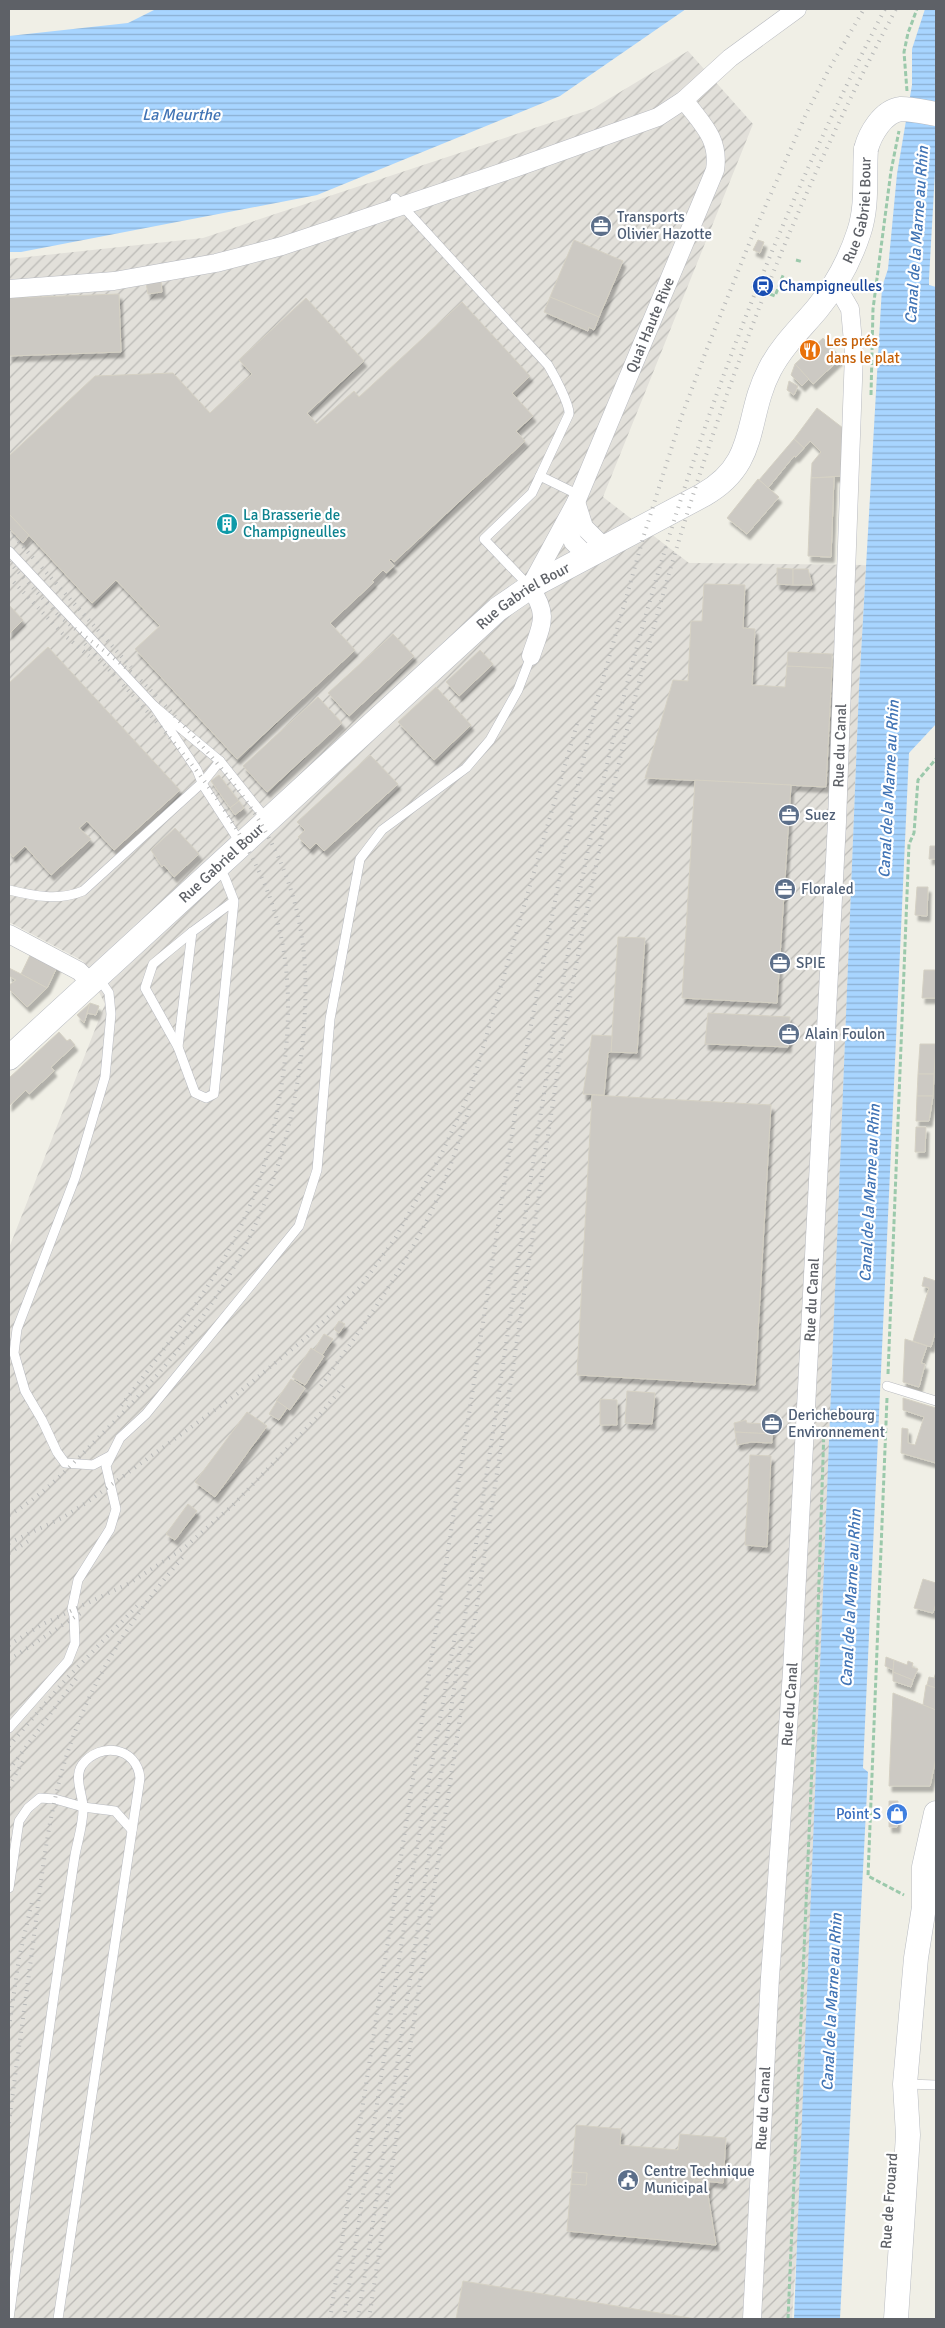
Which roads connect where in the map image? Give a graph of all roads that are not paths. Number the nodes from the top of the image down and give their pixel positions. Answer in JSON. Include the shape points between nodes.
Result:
{"nodes":[{"id":1,"x":797,"y":9,"type":"edge"},
{"id":2,"x":684,"y":100,"type":"junction"},
{"id":3,"x":936,"y":114,"type":"edge"},
{"id":4,"x":398,"y":201,"type":"junction"},
{"id":5,"x":835,"y":283,"type":"junction"},
{"id":6,"x":9,"y":288,"type":"edge"},
{"id":7,"x":540,"y":476,"type":"junction"},
{"id":8,"x":578,"y":498,"type":"junction"},
{"id":9,"x":565,"y":523,"type":"junction"},
{"id":10,"x":9,"y":551,"type":"edge"},
{"id":11,"x":595,"y":551,"type":"junction"},
{"id":12,"x":530,"y":587,"type":"junction"},
{"id":13,"x":531,"y":656,"type":"joint"},
{"id":14,"x":154,"y":706,"type":"junction"},
{"id":15,"x":220,"y":761,"type":"junction"},
{"id":16,"x":201,"y":782,"type":"junction"},
{"id":17,"x":267,"y":820,"type":"junction"},
{"id":18,"x":241,"y":844,"type":"junction"},
{"id":19,"x":218,"y":866,"type":"junction"},
{"id":20,"x":9,"y":890,"type":"edge"},
{"id":21,"x":234,"y":901,"type":"junction"},
{"id":22,"x":192,"y":932,"type":"junction"},
{"id":23,"x":9,"y":934,"type":"edge"},
{"id":24,"x":95,"y":980,"type":"junction"},
{"id":25,"x":178,"y":1047,"type":"junction"},
{"id":26,"x":9,"y":1058,"type":"edge"},
{"id":27,"x":888,"y":1386,"type":"dead end"},
{"id":28,"x":936,"y":1401,"type":"edge"},
{"id":29,"x":110,"y":1456,"type":"junction"},
{"id":30,"x":9,"y":1728,"type":"edge"},
{"id":31,"x":83,"y":1807,"type":"junction"},
{"id":32,"x":936,"y":1814,"type":"edge"},
{"id":33,"x":132,"y":1830,"type":"junction"},
{"id":34,"x":936,"y":1876,"type":"edge"},
{"id":35,"x":9,"y":1888,"type":"edge"},
{"id":36,"x":924,"y":1907,"type":"junction"},
{"id":37,"x":905,"y":2084,"type":"junction"},
{"id":38,"x":936,"y":2085,"type":"edge"},
{"id":39,"x":9,"y":2319,"type":"edge"},
{"id":40,"x":58,"y":2319,"type":"edge"},
{"id":41,"x":752,"y":2319,"type":"edge"},
{"id":42,"x":880,"y":2319,"type":"edge"},
{"id":43,"x":896,"y":2319,"type":"edge"}],
"edges":[{"from":1,"to":2,"type":"street","via":[[730,58]]},
{"from":2,"to":4,"type":"street","via":[[658,117],[515,168]]},
{"from":2,"to":8,"type":"street","name":"Quai Haute Rive","via":[[714,140],[715,170]]},
{"from":3,"to":5,"type":"main road","name":"Rue Gabriel Bour","bridge":true,"via":[[902,109],[891,113],[873,131],[866,149],[862,221]]},
{"from":4,"to":6,"type":"street","via":[[282,246],[216,263],[114,281]]},
{"from":4,"to":7,"type":"lane","via":[[552,372],[570,407]]},
{"from":5,"to":11,"type":"main road","name":"Rue Gabriel Bour","via":[[771,367],[744,450],[729,477],[718,487]]},
{"from":5,"to":41,"type":"street","name":"Rue du Canal","via":[[850,309],[854,353],[837,822],[792,1672],[770,1977]]},
{"from":7,"to":8,"type":"lane"},
{"from":7,"to":12,"type":"lane","via":[[532,493],[484,539]]},
{"from":8,"to":9,"type":"street","name":"Quai Haute Rive"},
{"from":8,"to":11,"type":"street","via":[[584,527]]},
{"from":9,"to":11,"type":"street","via":[[573,542]]},
{"from":9,"to":12,"type":"street","name":"Quai Haute Rive"},
{"from":10,"to":14,"type":"lane"},
{"from":11,"to":12,"type":"main road","name":"Rue Gabriel Bour"},
{"from":12,"to":13,"type":"street","via":[[540,602],[544,617]]},
{"from":12,"to":17,"type":"main road","name":"Rue Gabriel Bour","via":[[482,622]]},
{"from":13,"to":29,"type":"lane","via":[[518,690],[490,740],[466,768],[382,830],[360,860],[330,1019],[317,1170],[299,1226],[146,1414],[120,1438]]},
{"from":14,"to":15,"type":"lane"},
{"from":14,"to":16,"type":"lane"},
{"from":15,"to":16,"type":"lane"},
{"from":15,"to":17,"type":"lane"},
{"from":16,"to":18,"type":"lane"},
{"from":16,"to":20,"type":"lane","via":[[83,891],[67,897],[28,895]]},
{"from":17,"to":18,"type":"main road","name":"Rue Gabriel Bour"},
{"from":18,"to":19,"type":"main road","name":"Rue Gabriel Bour"},
{"from":19,"to":21,"type":"lane"},
{"from":19,"to":24,"type":"main road","name":"Rue Gabriel Bour"},
{"from":21,"to":22,"type":"lane"},
{"from":21,"to":25,"type":"lane","via":[[214,1094],[206,1098],[195,1093]]},
{"from":22,"to":25,"type":"lane"},
{"from":22,"to":25,"type":"lane","via":[[153,964],[145,988]]},
{"from":23,"to":24,"type":"street"},
{"from":24,"to":26,"type":"main road","name":"Rue Gabriel Bour"},
{"from":24,"to":29,"type":"lane","via":[[109,993],[111,1014],[104,1077],[75,1178],[17,1329],[14,1353],[25,1391],[65,1463],[93,1465]]},
{"from":27,"to":28,"type":"lane"},
{"from":29,"to":30,"type":"lane","via":[[106,1466],[116,1509],[110,1529],[78,1580],[72,1610],[75,1644],[68,1661]]},
{"from":31,"to":33,"type":"lane","via":[[115,1810]]},
{"from":31,"to":33,"type":"lane","via":[[78,1774],[82,1766],[99,1752],[115,1750],[128,1754],[139,1768],[140,1778]]},
{"from":31,"to":35,"type":"lane","via":[[40,1798],[28,1808],[19,1821]]},
{"from":31,"to":39,"type":"lane","via":[[52,2002]]},
{"from":32,"to":36,"type":"main road","name":"Rue de Frouard","via":[[924,1867]]},
{"from":33,"to":40,"type":"lane"},
{"from":34,"to":36,"type":"main road","name":"Rue de Frouard"},
{"from":36,"to":37,"type":"main road","name":"Rue de Frouard","via":[[916,1958]]},
{"from":37,"to":38,"type":"lane"},
{"from":37,"to":42,"type":"main road","name":"Rue de Frouard","via":[[895,2121]]},
{"from":37,"to":43,"type":"main road","name":"Rue de Frouard","via":[[909,2122]]}]}
